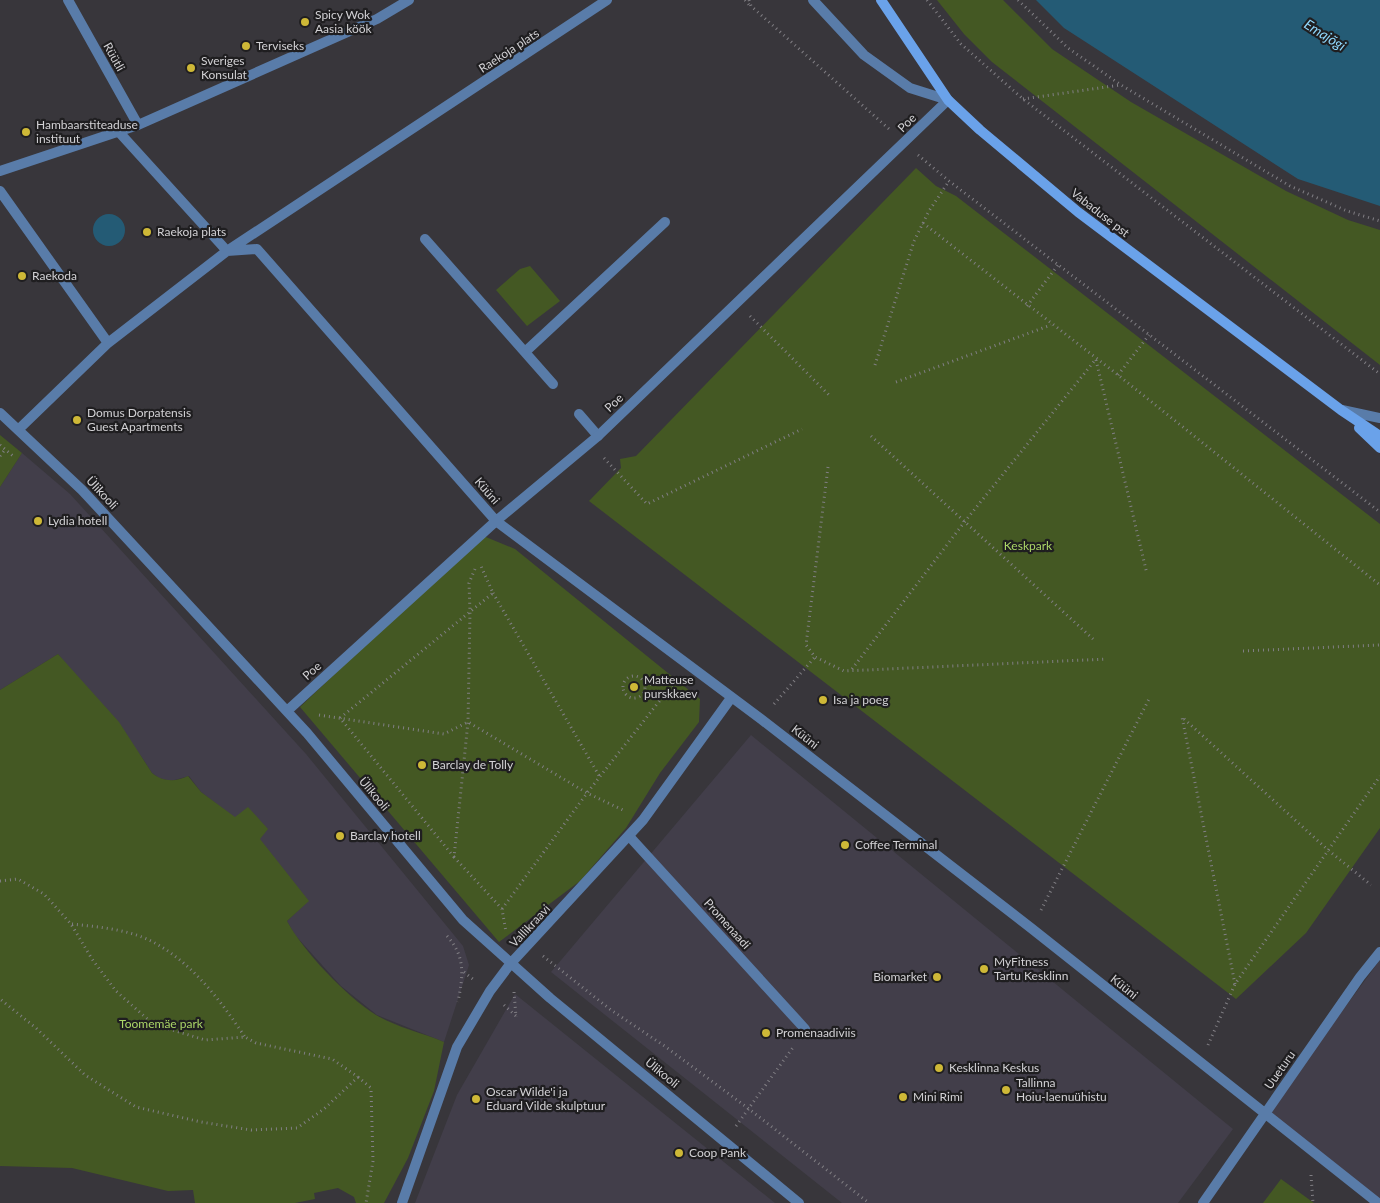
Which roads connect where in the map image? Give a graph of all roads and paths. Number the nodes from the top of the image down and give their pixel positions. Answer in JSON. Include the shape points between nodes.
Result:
{"nodes":[{"id":1,"x":68,"y":0,"type":"edge"},
{"id":2,"x":409,"y":0,"type":"edge"},
{"id":3,"x":607,"y":0,"type":"edge"},
{"id":4,"x":745,"y":0,"type":"edge"},
{"id":5,"x":749,"y":0,"type":"edge"},
{"id":6,"x":813,"y":0,"type":"edge"},
{"id":7,"x":881,"y":0,"type":"edge"},
{"id":8,"x":927,"y":0,"type":"edge"},
{"id":9,"x":1018,"y":0,"type":"edge"},
{"id":10,"x":751,"y":6,"type":"junction"},
{"id":11,"x":1121,"y":85,"type":"junction"},
{"id":12,"x":1023,"y":99,"type":"junction"},
{"id":13,"x":948,"y":100,"type":"junction"},
{"id":14,"x":138,"y":125,"type":"junction"},
{"id":15,"x":118,"y":132,"type":"junction"},
{"id":16,"x":904,"y":143,"type":"junction"},
{"id":17,"x":0,"y":171,"type":"edge"},
{"id":18,"x":949,"y":181,"type":"junction"},
{"id":19,"x":0,"y":191,"type":"edge"},
{"id":20,"x":1380,"y":221,"type":"edge"},
{"id":21,"x":665,"y":222,"type":"dead end"},
{"id":22,"x":923,"y":223,"type":"junction"},
{"id":23,"x":425,"y":239,"type":"dead end"},
{"id":24,"x":228,"y":251,"type":"junction"},
{"id":25,"x":1058,"y":265,"type":"junction"},
{"id":26,"x":737,"y":303,"type":"junction"},
{"id":27,"x":1027,"y":306,"type":"junction"},
{"id":28,"x":1051,"y":325,"type":"junction"},
{"id":29,"x":1149,"y":335,"type":"junction"},
{"id":30,"x":108,"y":343,"type":"junction"},
{"id":31,"x":525,"y":352,"type":"junction"},
{"id":32,"x":1096,"y":359,"type":"junction"},
{"id":33,"x":875,"y":365,"type":"dead end"},
{"id":34,"x":1380,"y":374,"type":"edge"},
{"id":35,"x":1118,"y":375,"type":"junction"},
{"id":36,"x":896,"y":382,"type":"dead end"},
{"id":37,"x":553,"y":384,"type":"dead end"},
{"id":38,"x":831,"y":397,"type":"dead end"},
{"id":39,"x":1341,"y":410,"type":"junction"},
{"id":40,"x":0,"y":413,"type":"edge"},
{"id":41,"x":579,"y":414,"type":"dead end"},
{"id":42,"x":1380,"y":418,"type":"edge"},
{"id":43,"x":20,"y":429,"type":"junction"},
{"id":44,"x":802,"y":429,"type":"dead end"},
{"id":45,"x":871,"y":436,"type":"dead end"},
{"id":46,"x":1380,"y":436,"type":"edge"},
{"id":47,"x":594,"y":439,"type":"junction"},
{"id":48,"x":0,"y":445,"type":"edge"},
{"id":49,"x":1380,"y":448,"type":"edge"},
{"id":50,"x":20,"y":462,"type":"dead end"},
{"id":51,"x":828,"y":466,"type":"dead end"},
{"id":52,"x":1380,"y":512,"type":"edge"},
{"id":53,"x":966,"y":520,"type":"junction"},
{"id":54,"x":496,"y":521,"type":"junction"},
{"id":55,"x":1147,"y":574,"type":"dead end"},
{"id":56,"x":1380,"y":585,"type":"edge"},
{"id":57,"x":493,"y":593,"type":"junction"},
{"id":58,"x":470,"y":612,"type":"junction"},
{"id":59,"x":1094,"y":639,"type":"dead end"},
{"id":60,"x":1380,"y":645,"type":"edge"},
{"id":61,"x":1243,"y":651,"type":"dead end"},
{"id":62,"x":815,"y":657,"type":"junction"},
{"id":63,"x":1107,"y":659,"type":"dead end"},
{"id":64,"x":687,"y":665,"type":"junction"},
{"id":65,"x":852,"y":669,"type":"junction"},
{"id":66,"x":676,"y":680,"type":"junction"},
{"id":67,"x":644,"y":684,"type":"junction"},
{"id":68,"x":1150,"y":697,"type":"dead end"},
{"id":69,"x":731,"y":698,"type":"junction"},
{"id":70,"x":286,"y":711,"type":"junction"},
{"id":71,"x":340,"y":718,"type":"junction"},
{"id":72,"x":761,"y":719,"type":"junction"},
{"id":73,"x":468,"y":722,"type":"junction"},
{"id":74,"x":1380,"y":776,"type":"edge"},
{"id":75,"x":600,"y":779,"type":"junction"},
{"id":76,"x":587,"y":793,"type":"junction"},
{"id":77,"x":643,"y":820,"type":"junction"},
{"id":78,"x":629,"y":836,"type":"junction"},
{"id":79,"x":1328,"y":850,"type":"junction"},
{"id":80,"x":454,"y":857,"type":"junction"},
{"id":81,"x":0,"y":880,"type":"edge"},
{"id":82,"x":1371,"y":885,"type":"dead end"},
{"id":83,"x":502,"y":909,"type":"junction"},
{"id":84,"x":504,"y":923,"type":"junction"},
{"id":85,"x":71,"y":924,"type":"junction"},
{"id":86,"x":1032,"y":928,"type":"junction"},
{"id":87,"x":442,"y":930,"type":"dead end"},
{"id":88,"x":530,"y":945,"type":"junction"},
{"id":89,"x":1380,"y":952,"type":"edge"},
{"id":90,"x":512,"y":963,"type":"junction"},
{"id":91,"x":464,"y":972,"type":"dead end"},
{"id":92,"x":1235,"y":984,"type":"junction"},
{"id":93,"x":0,"y":1000,"type":"edge"},
{"id":94,"x":516,"y":1016,"type":"dead end"},
{"id":95,"x":806,"y":1029,"type":"joint"},
{"id":96,"x":245,"y":1037,"type":"junction"},
{"id":97,"x":1200,"y":1064,"type":"junction"},
{"id":98,"x":358,"y":1077,"type":"junction"},
{"id":99,"x":749,"y":1109,"type":"junction"},
{"id":100,"x":1265,"y":1113,"type":"junction"},
{"id":101,"x":725,"y":1141,"type":"junction"},
{"id":102,"x":366,"y":1203,"type":"edge"},
{"id":103,"x":402,"y":1203,"type":"edge"},
{"id":104,"x":800,"y":1203,"type":"edge"},
{"id":105,"x":869,"y":1203,"type":"edge"},
{"id":106,"x":1203,"y":1203,"type":"edge"},
{"id":107,"x":1378,"y":1203,"type":"edge"}],
"edges":[{"from":1,"to":14,"type":"street","name":"Rüütli"},
{"from":2,"to":14,"type":"street","via":[[377,19]]},
{"from":3,"to":24,"type":"street","name":"Raekoja plats"},
{"from":4,"to":10,"type":"path"},
{"from":5,"to":10,"type":"path"},
{"from":6,"to":13,"type":"street","via":[[864,55],[910,88]]},
{"from":7,"to":13,"type":"main road","name":"Vabaduse pst"},
{"from":8,"to":12,"type":"path","via":[[961,44]]},
{"from":9,"to":11,"type":"path","via":[[1068,48]]},
{"from":10,"to":16,"type":"path"},
{"from":11,"to":12,"type":"path"},
{"from":11,"to":20,"type":"path","via":[[1290,186],[1347,211]]},
{"from":12,"to":34,"type":"path"},
{"from":13,"to":16,"type":"street","name":"Poe"},
{"from":13,"to":39,"type":"main road","name":"Vabaduse pst","via":[[1078,212]]},
{"from":14,"to":15,"type":"street"},
{"from":15,"to":17,"type":"street"},
{"from":15,"to":24,"type":"street"},
{"from":16,"to":18,"type":"path"},
{"from":16,"to":26,"type":"street","name":"Poe"},
{"from":18,"to":22,"type":"path"},
{"from":18,"to":25,"type":"path"},
{"from":19,"to":30,"type":"street"},
{"from":21,"to":31,"type":"street"},
{"from":22,"to":27,"type":"path"},
{"from":22,"to":33,"type":"path","via":[[914,241]]},
{"from":23,"to":31,"type":"street"},
{"from":24,"to":30,"type":"street","name":"Raekoja plats"},
{"from":24,"to":54,"type":"street","name":"Küüni","via":[[257,249]]},
{"from":25,"to":27,"type":"path"},
{"from":25,"to":29,"type":"path"},
{"from":26,"to":38,"type":"path"},
{"from":26,"to":47,"type":"street","name":"Poe"},
{"from":27,"to":28,"type":"path"},
{"from":28,"to":32,"type":"path"},
{"from":28,"to":36,"type":"path"},
{"from":29,"to":35,"type":"path"},
{"from":29,"to":52,"type":"path"},
{"from":30,"to":43,"type":"street","name":"Raekoja plats"},
{"from":31,"to":37,"type":"street"},
{"from":32,"to":35,"type":"path"},
{"from":32,"to":53,"type":"path"},
{"from":32,"to":55,"type":"path"},
{"from":35,"to":56,"type":"path"},
{"from":39,"to":42,"type":"street"},
{"from":39,"to":46,"type":"main road","name":"Vabaduse pst"},
{"from":39,"to":49,"type":"main road","name":"Vabaduse pst"},
{"from":40,"to":43,"type":"street","name":"Ülikooli"},
{"from":41,"to":47,"type":"street"},
{"from":43,"to":70,"type":"street","name":"Ülikooli","via":[[82,490]]},
{"from":44,"to":47,"type":"path","via":[[647,504]]},
{"from":45,"to":53,"type":"path"},
{"from":47,"to":54,"type":"street","name":"Poe"},
{"from":48,"to":50,"type":"path"},
{"from":51,"to":62,"type":"path","via":[[806,645]]},
{"from":53,"to":59,"type":"path"},
{"from":53,"to":65,"type":"path"},
{"from":54,"to":64,"type":"street","name":"Küüni"},
{"from":54,"to":70,"type":"street","name":"Poe"},
{"from":57,"to":58,"type":"path"},
{"from":57,"to":58,"type":"path","via":[[479,561],[469,583]]},
{"from":57,"to":75,"type":"path"},
{"from":58,"to":71,"type":"path"},
{"from":58,"to":73,"type":"path"},
{"from":60,"to":61,"type":"path"},
{"from":62,"to":65,"type":"path","via":[[844,671]]},
{"from":62,"to":72,"type":"path"},
{"from":63,"to":65,"type":"path"},
{"from":64,"to":66,"type":"path"},
{"from":64,"to":69,"type":"street","name":"Küüni"},
{"from":66,"to":67,"type":"path"},
{"from":66,"to":75,"type":"path"},
{"from":67,"to":67,"type":"path","via":[[644,692],[638,697],[627,696],[623,691],[623,683],[630,676],[638,676]]},
{"from":68,"to":86,"type":"path"},
{"from":69,"to":72,"type":"street","name":"Küüni"},
{"from":69,"to":77,"type":"street","name":"Vallikraavi"},
{"from":70,"to":71,"type":"path"},
{"from":70,"to":90,"type":"street","name":"Ülikooli","via":[[463,920]]},
{"from":71,"to":73,"type":"path","via":[[444,734]]},
{"from":71,"to":80,"type":"path"},
{"from":72,"to":86,"type":"street","name":"Küüni"},
{"from":73,"to":76,"type":"path"},
{"from":73,"to":80,"type":"path"},
{"from":74,"to":79,"type":"path"},
{"from":75,"to":76,"type":"path"},
{"from":76,"to":77,"type":"path"},
{"from":76,"to":83,"type":"path"},
{"from":77,"to":78,"type":"street","name":"Vallikraavi"},
{"from":78,"to":88,"type":"street","name":"Vallikraavi"},
{"from":78,"to":95,"type":"street","name":"Promenaadi"},
{"from":79,"to":82,"type":"path"},
{"from":79,"to":92,"type":"path"},
{"from":79,"to":92,"type":"path","via":[[1182,716]]},
{"from":80,"to":83,"type":"path"},
{"from":81,"to":85,"type":"path","via":[[18,879],[44,894]]},
{"from":83,"to":84,"type":"path"},
{"from":84,"to":88,"type":"path"},
{"from":84,"to":90,"type":"path"},
{"from":85,"to":96,"type":"path","via":[[113,929],[150,941],[174,955],[223,1004]]},
{"from":85,"to":96,"type":"path","via":[[116,991],[153,1024],[205,1040]]},
{"from":86,"to":97,"type":"street","name":"Küüni"},
{"from":87,"to":91,"type":"path","via":[[462,958]]},
{"from":88,"to":90,"type":"street","name":"Vallikraavi"},
{"from":88,"to":99,"type":"path","via":[[611,1010]]},
{"from":89,"to":100,"type":"street","name":"Uueturu"},
{"from":90,"to":94,"type":"path"},
{"from":90,"to":101,"type":"street","name":"Ülikooli"},
{"from":90,"to":103,"type":"street","name":"Vallikraavi","via":[[490,991],[457,1047]]},
{"from":92,"to":97,"type":"path"},
{"from":93,"to":98,"type":"path","via":[[36,1028],[85,1076],[128,1103],[201,1122],[251,1130],[297,1128],[324,1109]]},
{"from":95,"to":99,"type":"path"},
{"from":96,"to":98,"type":"path","via":[[256,1043],[332,1059]]},
{"from":97,"to":100,"type":"street","name":"Küüni"},
{"from":98,"to":102,"type":"path","via":[[371,1088],[373,1162]]},
{"from":99,"to":101,"type":"path"},
{"from":99,"to":105,"type":"path"},
{"from":100,"to":106,"type":"street","name":"Uueturu"},
{"from":100,"to":107,"type":"street","name":"Küüni"},
{"from":101,"to":104,"type":"street","name":"Ülikooli"}]}
